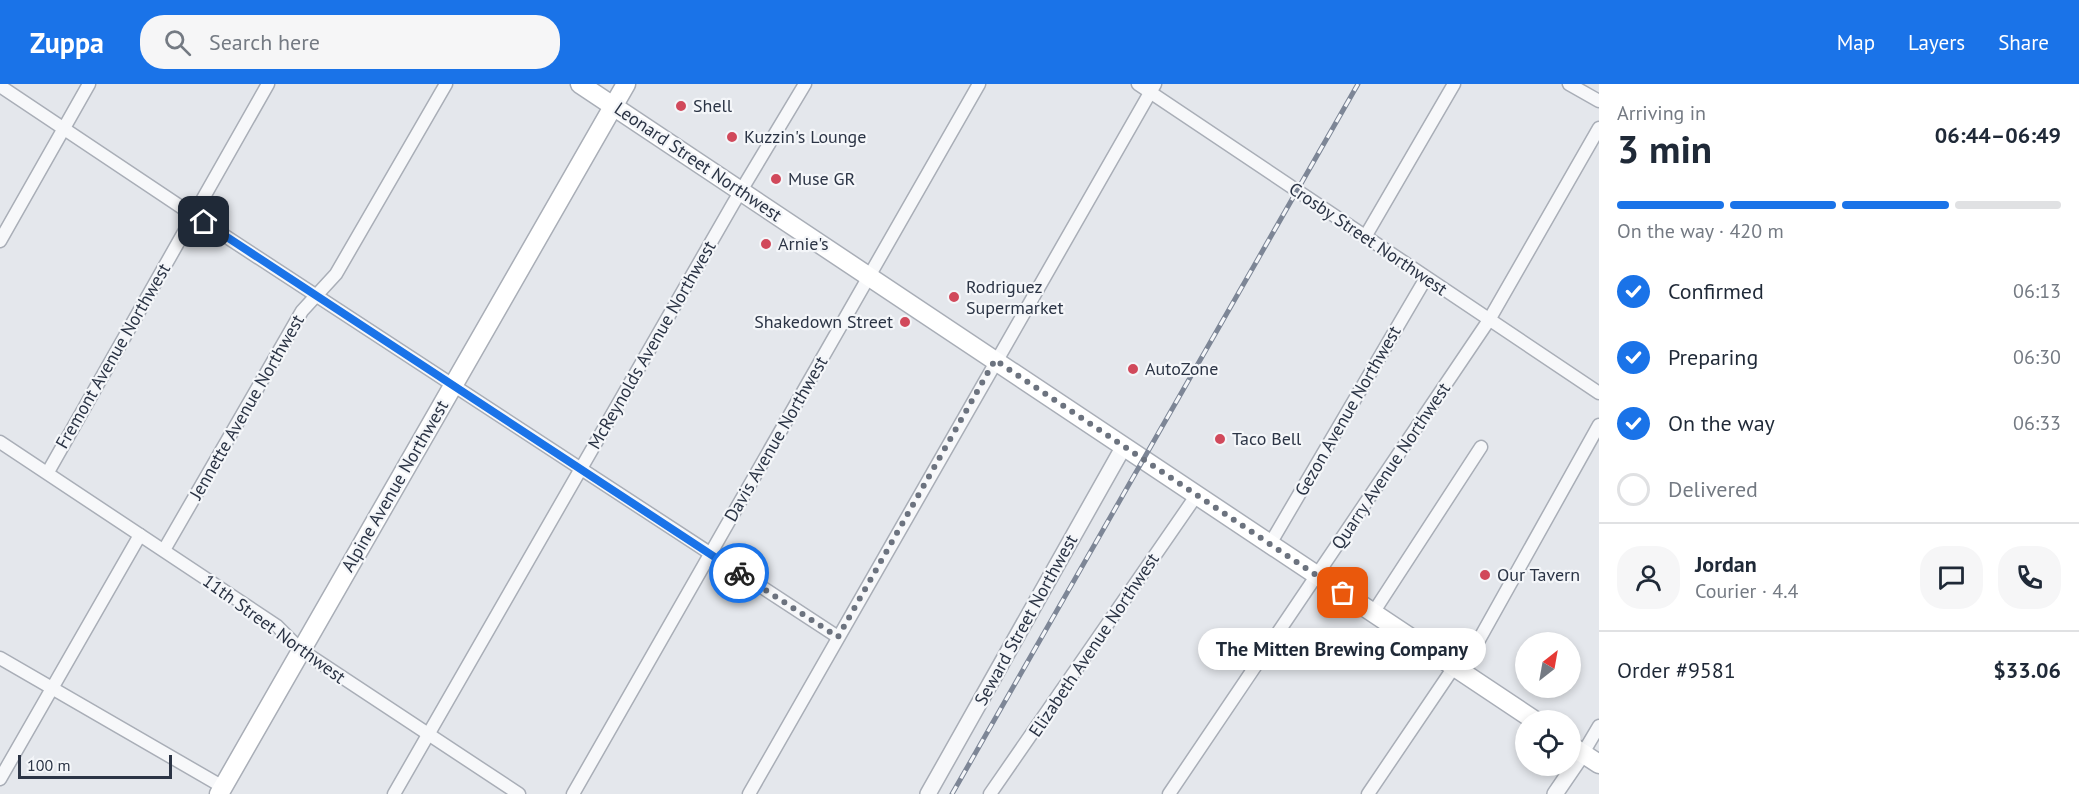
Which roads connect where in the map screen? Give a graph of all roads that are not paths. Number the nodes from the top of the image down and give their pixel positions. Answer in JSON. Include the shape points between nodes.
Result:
{"nodes":[{"id":1,"x":89,"y":84,"type":"edge"},
{"id":2,"x":268,"y":84,"type":"edge"},
{"id":3,"x":446,"y":84,"type":"edge"},
{"id":4,"x":580,"y":84,"type":"edge"},
{"id":5,"x":626,"y":84,"type":"edge"},
{"id":6,"x":805,"y":84,"type":"edge"},
{"id":7,"x":979,"y":84,"type":"edge"},
{"id":8,"x":1138,"y":84,"type":"edge"},
{"id":9,"x":1454,"y":84,"type":"edge"},
{"id":10,"x":1569,"y":84,"type":"edge"},
{"id":11,"x":0,"y":86,"type":"edge"},
{"id":12,"x":1152,"y":88,"type":"edge"},
{"id":13,"x":1599,"y":101,"type":"edge"},
{"id":14,"x":613,"y":106,"type":"junction"},
{"id":15,"x":64,"y":128,"type":"junction"},
{"id":16,"x":1599,"y":129,"type":"edge"},
{"id":17,"x":741,"y":190,"type":"junction"},
{"id":18,"x":193,"y":215,"type":"junction"},
{"id":19,"x":1365,"y":237,"type":"junction"},
{"id":20,"x":0,"y":241,"type":"edge"},
{"id":21,"x":868,"y":276,"type":"junction"},
{"id":22,"x":1426,"y":278,"type":"junction"},
{"id":23,"x":318,"y":295,"type":"junction"},
{"id":24,"x":1489,"y":320,"type":"junction"},
{"id":25,"x":995,"y":360,"type":"junction"},
{"id":26,"x":453,"y":384,"type":"junction"},
{"id":27,"x":1599,"y":393,"type":"edge"},
{"id":28,"x":1599,"y":425,"type":"edge"},
{"id":29,"x":0,"y":442,"type":"edge"},
{"id":30,"x":1124,"y":446,"type":"junction"},
{"id":31,"x":1481,"y":447,"type":"dead end"},
{"id":32,"x":581,"y":468,"type":"junction"},
{"id":33,"x":48,"y":472,"type":"junction"},
{"id":34,"x":1196,"y":496,"type":"junction"},
{"id":35,"x":140,"y":534,"type":"junction"},
{"id":36,"x":1270,"y":544,"type":"junction"},
{"id":37,"x":164,"y":550,"type":"junction"},
{"id":38,"x":710,"y":554,"type":"junction"},
{"id":39,"x":1318,"y":576,"type":"junction"},
{"id":40,"x":1373,"y":613,"type":"junction"},
{"id":41,"x":838,"y":637,"type":"junction"},
{"id":42,"x":301,"y":650,"type":"junction"},
{"id":43,"x":0,"y":658,"type":"edge"},
{"id":44,"x":1458,"y":669,"type":"junction"},
{"id":45,"x":51,"y":687,"type":"junction"},
{"id":46,"x":1519,"y":710,"type":"edge"},
{"id":47,"x":1599,"y":726,"type":"edge"},
{"id":48,"x":427,"y":735,"type":"junction"},
{"id":49,"x":1581,"y":745,"type":"edge"},
{"id":50,"x":1581,"y":752,"type":"edge"},
{"id":51,"x":1599,"y":764,"type":"edge"},
{"id":52,"x":1564,"y":776,"type":"edge"},
{"id":53,"x":0,"y":778,"type":"edge"},
{"id":54,"x":221,"y":790,"type":"edge"},
{"id":55,"x":394,"y":794,"type":"edge"},
{"id":56,"x":519,"y":794,"type":"edge"},
{"id":57,"x":573,"y":794,"type":"edge"},
{"id":58,"x":749,"y":794,"type":"edge"},
{"id":59,"x":928,"y":794,"type":"edge"},
{"id":60,"x":990,"y":794,"type":"edge"},
{"id":61,"x":1169,"y":794,"type":"edge"},
{"id":62,"x":1368,"y":794,"type":"edge"},
{"id":63,"x":1555,"y":794,"type":"edge"}],
"edges":[{"from":1,"to":15,"type":"street"},
{"from":2,"to":18,"type":"street","name":"Fremont Avenue Northwest"},
{"from":3,"to":23,"type":"street","name":"Jennette Avenue Northwest","via":[[336,274]]},
{"from":4,"to":14,"type":"main road","name":"Leonard Street Northwest"},
{"from":5,"to":14,"type":"main road","name":"Alpine Avenue Northwest"},
{"from":6,"to":17,"type":"street","name":"McReynolds Avenue Northwest"},
{"from":7,"to":21,"type":"street","name":"Davis Avenue Northwest"},
{"from":8,"to":12,"type":"street","name":"Crosby Street Northwest"},
{"from":9,"to":19,"type":"street"},
{"from":10,"to":13,"type":"street"},
{"from":11,"to":15,"type":"street"},
{"from":12,"to":19,"type":"street","name":"Crosby Street Northwest"},
{"from":12,"to":25,"type":"street"},
{"from":14,"to":17,"type":"main road","name":"Leonard Street Northwest"},
{"from":14,"to":26,"type":"main road","name":"Alpine Avenue Northwest"},
{"from":15,"to":18,"type":"street"},
{"from":15,"to":20,"type":"street"},
{"from":16,"to":24,"type":"street","name":"Quarry Avenue Northwest"},
{"from":17,"to":21,"type":"main road","name":"Leonard Street Northwest"},
{"from":17,"to":32,"type":"street","name":"McReynolds Avenue Northwest"},
{"from":18,"to":23,"type":"street"},
{"from":18,"to":33,"type":"street","name":"Fremont Avenue Northwest"},
{"from":19,"to":22,"type":"street","name":"Crosby Street Northwest"},
{"from":21,"to":25,"type":"main road","name":"Leonard Street Northwest"},
{"from":21,"to":38,"type":"street","name":"Davis Avenue Northwest"},
{"from":22,"to":24,"type":"street","name":"Crosby Street Northwest"},
{"from":22,"to":36,"type":"street","name":"Gezon Avenue Northwest"},
{"from":23,"to":26,"type":"street"},
{"from":23,"to":37,"type":"street","name":"Jennette Avenue Northwest","via":[[302,311]]},
{"from":24,"to":27,"type":"street","name":"Crosby Street Northwest"},
{"from":24,"to":39,"type":"street","name":"Quarry Avenue Northwest"},
{"from":25,"to":30,"type":"main road","name":"Leonard Street Northwest"},
{"from":25,"to":41,"type":"street"},
{"from":26,"to":32,"type":"street"},
{"from":26,"to":42,"type":"main road","name":"Alpine Avenue Northwest"},
{"from":28,"to":44,"type":"street"},
{"from":29,"to":33,"type":"street","name":"11th Street Northwest"},
{"from":30,"to":34,"type":"main road","name":"Leonard Street Northwest"},
{"from":30,"to":59,"type":"street","name":"Seward Street Northwest"},
{"from":31,"to":40,"type":"street"},
{"from":32,"to":38,"type":"street"},
{"from":32,"to":48,"type":"street","name":"McReynolds Avenue Northwest"},
{"from":33,"to":35,"type":"street","name":"11th Street Northwest"},
{"from":34,"to":36,"type":"main road","name":"Leonard Street Northwest"},
{"from":34,"to":60,"type":"street","name":"Elizabeth Avenue Northwest"},
{"from":35,"to":37,"type":"street","name":"11th Street Northwest"},
{"from":35,"to":45,"type":"street"},
{"from":36,"to":39,"type":"main road","name":"Leonard Street Northwest"},
{"from":37,"to":42,"type":"street","name":"11th Street Northwest","via":[[277,626]]},
{"from":38,"to":41,"type":"street"},
{"from":38,"to":57,"type":"street","name":"Davis Avenue Northwest"},
{"from":39,"to":40,"type":"main road","name":"Leonard Street Northwest"},
{"from":39,"to":61,"type":"street","name":"Quarry Avenue Northwest"},
{"from":40,"to":44,"type":"main road","name":"Leonard Street Northwest"},
{"from":41,"to":58,"type":"street"},
{"from":42,"to":48,"type":"street","name":"11th Street Northwest"},
{"from":42,"to":54,"type":"main road","name":"Alpine Avenue Northwest"},
{"from":43,"to":45,"type":"street"},
{"from":44,"to":46,"type":"main road","name":"Leonard Street Northwest"},
{"from":44,"to":62,"type":"street"},
{"from":45,"to":53,"type":"street"},
{"from":45,"to":54,"type":"street"},
{"from":47,"to":49,"type":"street"},
{"from":48,"to":55,"type":"street","name":"McReynolds Avenue Northwest"},
{"from":48,"to":56,"type":"street","name":"11th Street Northwest"},
{"from":50,"to":51,"type":"main road"},
{"from":52,"to":63,"type":"street"}]}
